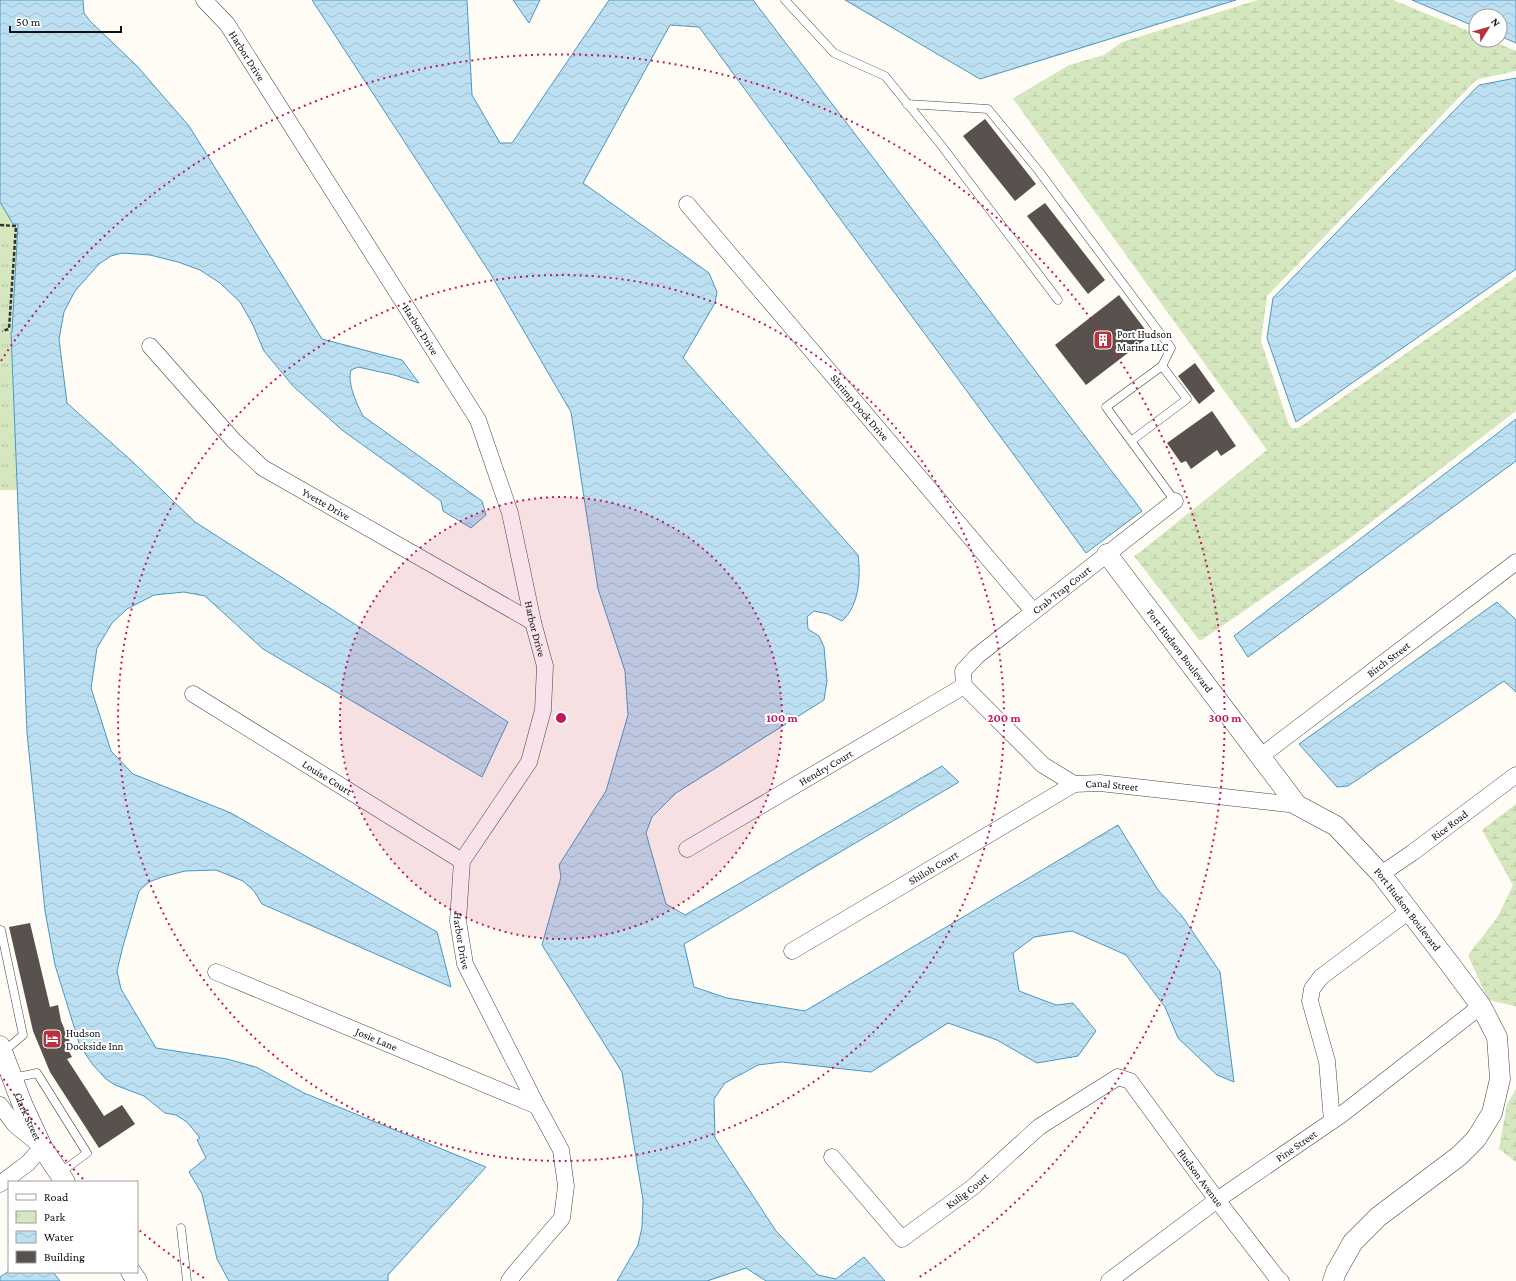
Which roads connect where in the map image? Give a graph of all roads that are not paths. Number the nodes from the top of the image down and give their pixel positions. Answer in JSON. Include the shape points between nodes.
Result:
{"nodes":[{"id":1,"x":204,"y":0,"type":"edge"},
{"id":2,"x":785,"y":0,"type":"edge"},
{"id":3,"x":907,"y":104,"type":"junction"},
{"id":4,"x":687,"y":204,"type":"dead end"},
{"id":5,"x":1058,"y":300,"type":"dead end"},
{"id":6,"x":150,"y":346,"type":"dead end"},
{"id":7,"x":1162,"y":366,"type":"junction"},
{"id":8,"x":1131,"y":441,"type":"junction"},
{"id":9,"x":1175,"y":501,"type":"joint"},
{"id":10,"x":1107,"y":554,"type":"junction"},
{"id":11,"x":1516,"y":562,"type":"edge"},
{"id":12,"x":1034,"y":611,"type":"junction"},
{"id":13,"x":533,"y":622,"type":"junction"},
{"id":14,"x":964,"y":686,"type":"junction"},
{"id":15,"x":192,"y":694,"type":"dead end"},
{"id":16,"x":1261,"y":756,"type":"junction"},
{"id":17,"x":1516,"y":775,"type":"edge"},
{"id":18,"x":1074,"y":784,"type":"junction"},
{"id":19,"x":1297,"y":805,"type":"junction"},
{"id":20,"x":687,"y":849,"type":"dead end"},
{"id":21,"x":462,"y":861,"type":"junction"},
{"id":22,"x":1381,"y":874,"type":"junction"},
{"id":23,"x":1409,"y":911,"type":"junction"},
{"id":24,"x":0,"y":930,"type":"edge"},
{"id":25,"x":792,"y":951,"type":"dead end"},
{"id":26,"x":216,"y":972,"type":"dead end"},
{"id":27,"x":1481,"y":1006,"type":"junction"},
{"id":28,"x":1,"y":1049,"type":"edge"},
{"id":29,"x":1118,"y":1077,"type":"joint"},
{"id":30,"x":12,"y":1079,"type":"junction"},
{"id":31,"x":0,"y":1105,"type":"edge"},
{"id":32,"x":537,"y":1106,"type":"junction"},
{"id":33,"x":1332,"y":1121,"type":"junction"},
{"id":34,"x":42,"y":1147,"type":"junction"},
{"id":35,"x":832,"y":1157,"type":"dead end"},
{"id":36,"x":63,"y":1178,"type":"edge"},
{"id":37,"x":0,"y":1184,"type":"edge"},
{"id":38,"x":1217,"y":1200,"type":"junction"},
{"id":39,"x":181,"y":1228,"type":"dead end"},
{"id":40,"x":187,"y":1281,"type":"edge"},
{"id":41,"x":509,"y":1281,"type":"edge"},
{"id":42,"x":1109,"y":1281,"type":"edge"},
{"id":43,"x":1281,"y":1281,"type":"edge"},
{"id":44,"x":1333,"y":1281,"type":"edge"}],
"edges":[{"from":1,"to":13,"type":"street","name":"Harbor Drive","via":[[228,24],[478,420],[510,512]]},
{"from":2,"to":3,"type":"lane","via":[[834,53],[885,76]]},
{"from":3,"to":5,"type":"lane"},
{"from":3,"to":7,"type":"lane","via":[[988,109],[1038,170],[1171,348]]},
{"from":4,"to":12,"type":"street","name":"Shrimp Dock Drive"},
{"from":6,"to":13,"type":"street","name":"Yvette Drive","via":[[234,441],[263,468]]},
{"from":7,"to":8,"type":"lane","via":[[1187,399]]},
{"from":7,"to":8,"type":"lane","via":[[1106,407]]},
{"from":8,"to":9,"type":"lane"},
{"from":9,"to":10,"type":"street","name":"Crab Trap Court"},
{"from":10,"to":12,"type":"street","name":"Crab Trap Court"},
{"from":10,"to":16,"type":"street","name":"Port Hudson Boulevard"},
{"from":11,"to":16,"type":"street","name":"Birch Street"},
{"from":12,"to":14,"type":"street","name":"Crab Trap Court","via":[[977,656],[963,671]]},
{"from":13,"to":21,"type":"street","name":"Harbor Drive","via":[[545,666],[543,710],[529,762]]},
{"from":14,"to":18,"type":"street","name":"Canal Street","via":[[1043,765]]},
{"from":14,"to":20,"type":"street","name":"Hendry Court"},
{"from":15,"to":21,"type":"street","name":"Louise Court"},
{"from":16,"to":19,"type":"street","name":"Port Hudson Boulevard"},
{"from":17,"to":22,"type":"street","name":"Rice Road"},
{"from":18,"to":19,"type":"street","name":"Canal Street","via":[[1100,784]]},
{"from":18,"to":25,"type":"street","name":"Shiloh Court"},
{"from":19,"to":22,"type":"street","name":"Port Hudson Boulevard","via":[[1336,826]]},
{"from":21,"to":32,"type":"street","name":"Harbor Drive","via":[[458,921],[465,964]]},
{"from":22,"to":23,"type":"street","name":"Port Hudson Boulevard"},
{"from":23,"to":27,"type":"street","name":"Port Hudson Boulevard"},
{"from":23,"to":33,"type":"street","via":[[1321,977],[1312,989],[1310,1001],[1327,1061]]},
{"from":24,"to":28,"type":"lane","via":[[23,1035]]},
{"from":26,"to":32,"type":"street","name":"Josie Lane"},
{"from":27,"to":33,"type":"street","name":"Pine Street"},
{"from":27,"to":44,"type":"street","name":"Port Hudson Boulevard","via":[[1497,1037],[1500,1079],[1492,1113],[1476,1139],[1459,1156],[1378,1216],[1354,1242]]},
{"from":28,"to":30,"type":"street","name":"Clark Street"},
{"from":29,"to":35,"type":"street","name":"Kulig Court","via":[[1039,1127],[973,1187],[902,1239]]},
{"from":29,"to":38,"type":"street","name":"Hudson Avenue","via":[[1130,1081]]},
{"from":30,"to":34,"type":"street","name":"Clark Street"},
{"from":30,"to":36,"type":"lane","via":[[38,1074],[87,1153]]},
{"from":31,"to":34,"type":"street","via":[[15,1125]]},
{"from":32,"to":41,"type":"street","name":"Harbor Drive","via":[[561,1150],[566,1186],[562,1218]]},
{"from":33,"to":38,"type":"street","name":"Pine Street"},
{"from":34,"to":36,"type":"street","name":"Clark Street"},
{"from":34,"to":37,"type":"street","via":[[28,1163]]},
{"from":38,"to":42,"type":"street","name":"Pine Street"},
{"from":38,"to":43,"type":"street","name":"Hudson Avenue"},
{"from":39,"to":40,"type":"lane"}]}
